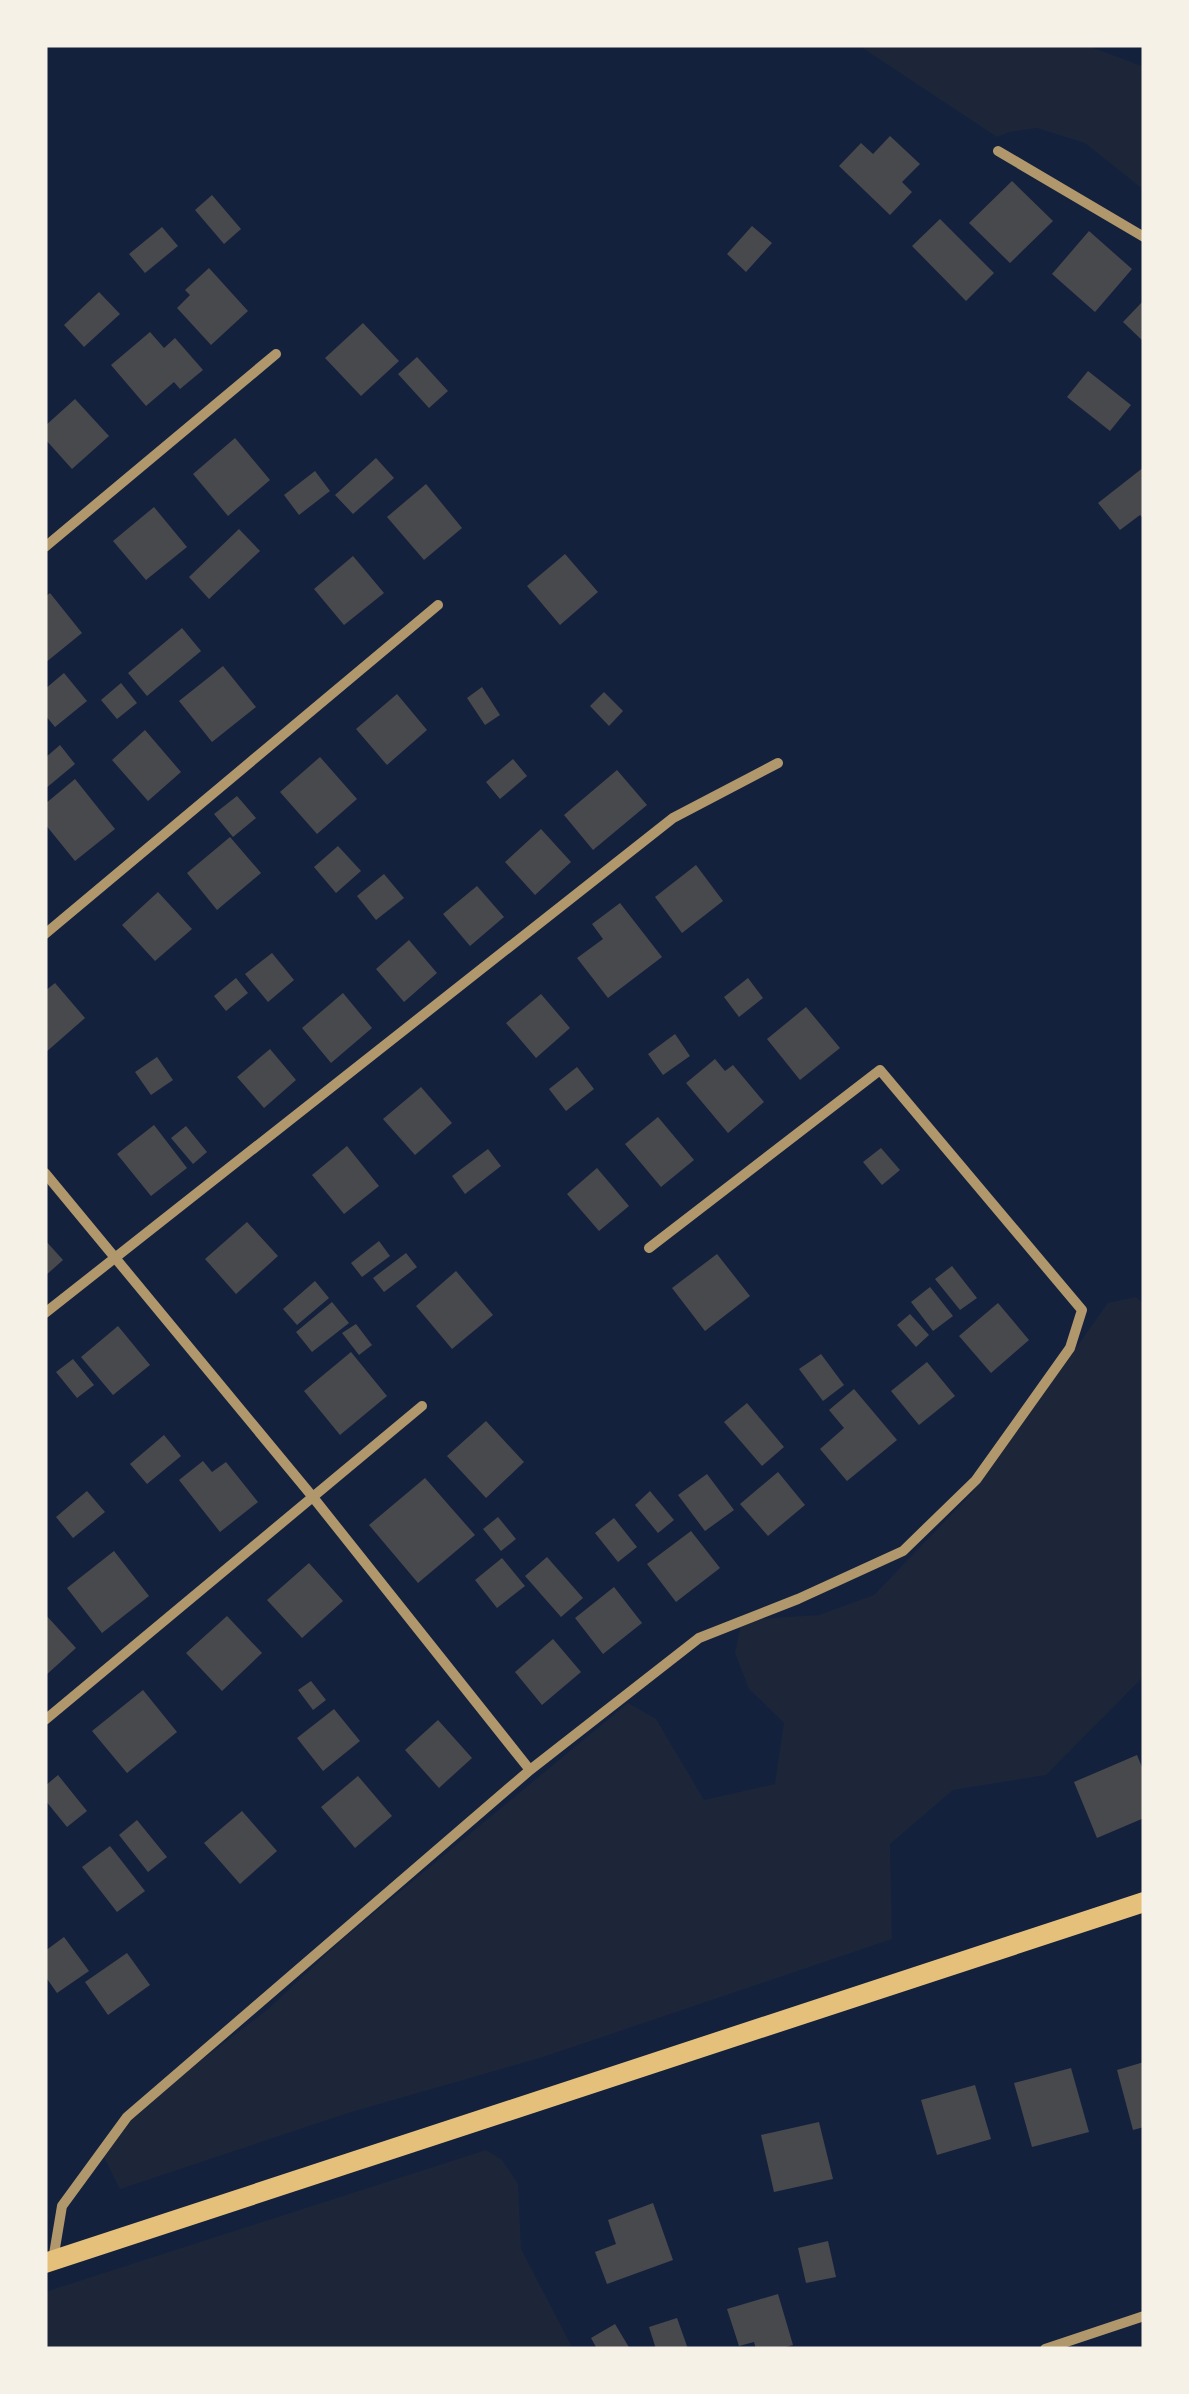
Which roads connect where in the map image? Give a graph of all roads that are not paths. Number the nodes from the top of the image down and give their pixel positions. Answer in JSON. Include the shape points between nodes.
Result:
{"nodes":[{"id":1,"x":998,"y":151,"type":"dead end"},
{"id":2,"x":1144,"y":236,"type":"edge"},
{"id":3,"x":276,"y":354,"type":"dead end"},
{"id":4,"x":45,"y":547,"type":"edge"},
{"id":5,"x":438,"y":605,"type":"dead end"},
{"id":6,"x":778,"y":763,"type":"dead end"},
{"id":7,"x":45,"y":934,"type":"edge"},
{"id":8,"x":45,"y":1172,"type":"edge"},
{"id":9,"x":649,"y":1248,"type":"dead end"},
{"id":10,"x":114,"y":1257,"type":"junction"},
{"id":11,"x":45,"y":1313,"type":"edge"},
{"id":12,"x":422,"y":1406,"type":"dead end"},
{"id":13,"x":312,"y":1496,"type":"junction"},
{"id":14,"x":45,"y":1720,"type":"edge"},
{"id":15,"x":530,"y":1770,"type":"junction"},
{"id":16,"x":1144,"y":1902,"type":"edge"},
{"id":17,"x":49,"y":2262,"type":"edge"},
{"id":18,"x":1144,"y":2316,"type":"edge"},
{"id":19,"x":1045,"y":2349,"type":"edge"}],
"edges":[{"from":1,"to":2,"type":"street"},
{"from":3,"to":4,"type":"street"},
{"from":5,"to":7,"type":"street"},
{"from":6,"to":10,"type":"street","via":[[673,818]]},
{"from":8,"to":10,"type":"street"},
{"from":9,"to":15,"type":"street","via":[[880,1070],[1082,1310],[1070,1348],[976,1480],[902,1551],[699,1638]]},
{"from":10,"to":11,"type":"street"},
{"from":10,"to":13,"type":"street"},
{"from":12,"to":13,"type":"street"},
{"from":13,"to":14,"type":"street"},
{"from":13,"to":15,"type":"street"},
{"from":15,"to":17,"type":"street","via":[[127,2118],[62,2206]]},
{"from":16,"to":17,"type":"main road"},
{"from":18,"to":19,"type":"street"}]}
